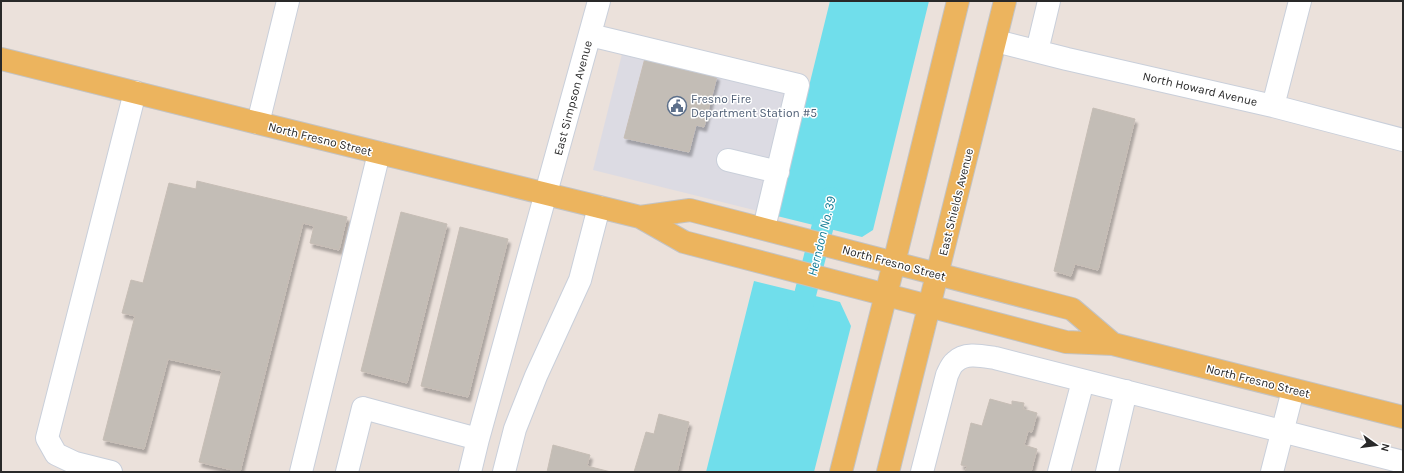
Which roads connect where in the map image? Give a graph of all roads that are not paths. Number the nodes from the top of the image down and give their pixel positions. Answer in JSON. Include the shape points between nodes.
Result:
{"nodes":[{"id":1,"x":288,"y":1,"type":"edge"},
{"id":2,"x":599,"y":1,"type":"edge"},
{"id":3,"x":958,"y":1,"type":"edge"},
{"id":4,"x":1006,"y":1,"type":"edge"},
{"id":5,"x":1049,"y":1,"type":"edge"},
{"id":6,"x":1300,"y":1,"type":"edge"},
{"id":7,"x":590,"y":35,"type":"junction"},
{"id":8,"x":996,"y":41,"type":"junction"},
{"id":9,"x":1037,"y":51,"type":"junction"},
{"id":10,"x":1,"y":59,"type":"edge"},
{"id":11,"x":135,"y":92,"type":"junction"},
{"id":12,"x":1273,"y":106,"type":"junction"},
{"id":13,"x":258,"y":124,"type":"junction"},
{"id":14,"x":1403,"y":140,"type":"edge"},
{"id":15,"x":379,"y":154,"type":"junction"},
{"id":16,"x":728,"y":160,"type":"dead end"},
{"id":17,"x":778,"y":172,"type":"junction"},
{"id":18,"x":546,"y":194,"type":"junction"},
{"id":19,"x":599,"y":207,"type":"junction"},
{"id":20,"x":640,"y":217,"type":"junction"},
{"id":21,"x":764,"y":228,"type":"junction"},
{"id":22,"x":894,"y":263,"type":"junction"},
{"id":23,"x":938,"y":275,"type":"junction"},
{"id":24,"x":886,"y":295,"type":"junction"},
{"id":25,"x":930,"y":307,"type":"junction"},
{"id":26,"x":1114,"y":344,"type":"junction"},
{"id":27,"x":1083,"y":381,"type":"junction"},
{"id":28,"x":1293,"y":390,"type":"junction"},
{"id":29,"x":1126,"y":392,"type":"junction"},
{"id":30,"x":1403,"y":418,"type":"edge"},
{"id":31,"x":1282,"y":432,"type":"junction"},
{"id":32,"x":478,"y":439,"type":"junction"},
{"id":33,"x":1403,"y":462,"type":"edge"},
{"id":34,"x":111,"y":472,"type":"edge"},
{"id":35,"x":301,"y":472,"type":"edge"},
{"id":36,"x":348,"y":472,"type":"edge"},
{"id":37,"x":470,"y":472,"type":"edge"},
{"id":38,"x":504,"y":472,"type":"edge"},
{"id":39,"x":841,"y":472,"type":"edge"},
{"id":40,"x":888,"y":472,"type":"edge"},
{"id":41,"x":922,"y":472,"type":"edge"},
{"id":42,"x":1059,"y":472,"type":"edge"},
{"id":43,"x":1107,"y":472,"type":"edge"},
{"id":44,"x":1272,"y":472,"type":"edge"}],
"edges":[{"from":1,"to":13,"type":"street"},
{"from":2,"to":7,"type":"street","name":"East Simpson Avenue"},
{"from":3,"to":22,"type":"main road"},
{"from":4,"to":8,"type":"main road","name":"East Shields Avenue"},
{"from":5,"to":9,"type":"street"},
{"from":6,"to":12,"type":"street"},
{"from":7,"to":17,"type":"street","via":[[798,85]]},
{"from":7,"to":18,"type":"street","name":"East Simpson Avenue"},
{"from":8,"to":9,"type":"street","name":"North Howard Avenue"},
{"from":8,"to":23,"type":"main road","name":"East Shields Avenue"},
{"from":9,"to":12,"type":"street","name":"North Howard Avenue"},
{"from":10,"to":11,"type":"main road","name":"North Fresno Street"},
{"from":11,"to":13,"type":"main road","name":"North Fresno Street"},
{"from":11,"to":34,"type":"street","via":[[47,438],[56,454],[75,463]]},
{"from":12,"to":14,"type":"street","name":"North Howard Avenue"},
{"from":13,"to":15,"type":"main road","name":"North Fresno Street"},
{"from":15,"to":18,"type":"main road","name":"North Fresno Street"},
{"from":15,"to":35,"type":"street"},
{"from":16,"to":17,"type":"street"},
{"from":17,"to":21,"type":"street"},
{"from":18,"to":19,"type":"main road","name":"North Fresno Street"},
{"from":18,"to":32,"type":"street","name":"East Simpson Avenue"},
{"from":19,"to":20,"type":"main road","name":"North Fresno Street"},
{"from":19,"to":38,"type":"street","via":[[580,280],[515,429]]},
{"from":20,"to":21,"type":"main road","name":"North Fresno Street","via":[[690,210]]},
{"from":20,"to":24,"type":"main road","name":"North Fresno Street","via":[[684,242]]},
{"from":21,"to":22,"type":"main road","name":"North Fresno Street"},
{"from":22,"to":23,"type":"main road","name":"North Fresno Street"},
{"from":22,"to":24,"type":"main road"},
{"from":23,"to":25,"type":"main road","name":"East Shields Avenue"},
{"from":23,"to":26,"type":"main road","name":"North Fresno Street","via":[[1072,309]]},
{"from":24,"to":25,"type":"main road","name":"North Fresno Street"},
{"from":24,"to":39,"type":"main road"},
{"from":25,"to":26,"type":"main road","name":"North Fresno Street","via":[[1066,342]]},
{"from":25,"to":40,"type":"main road","name":"East Shields Avenue"},
{"from":26,"to":28,"type":"main road","name":"North Fresno Street"},
{"from":27,"to":29,"type":"street"},
{"from":27,"to":41,"type":"street","via":[[995,358],[976,355],[962,357],[954,362],[947,375]]},
{"from":27,"to":42,"type":"street"},
{"from":28,"to":30,"type":"main road","name":"North Fresno Street"},
{"from":28,"to":31,"type":"street"},
{"from":29,"to":31,"type":"street"},
{"from":29,"to":43,"type":"street"},
{"from":31,"to":33,"type":"street"},
{"from":31,"to":44,"type":"street"},
{"from":32,"to":36,"type":"street","via":[[363,408]]},
{"from":32,"to":37,"type":"street","name":"East Simpson Avenue"}]}
